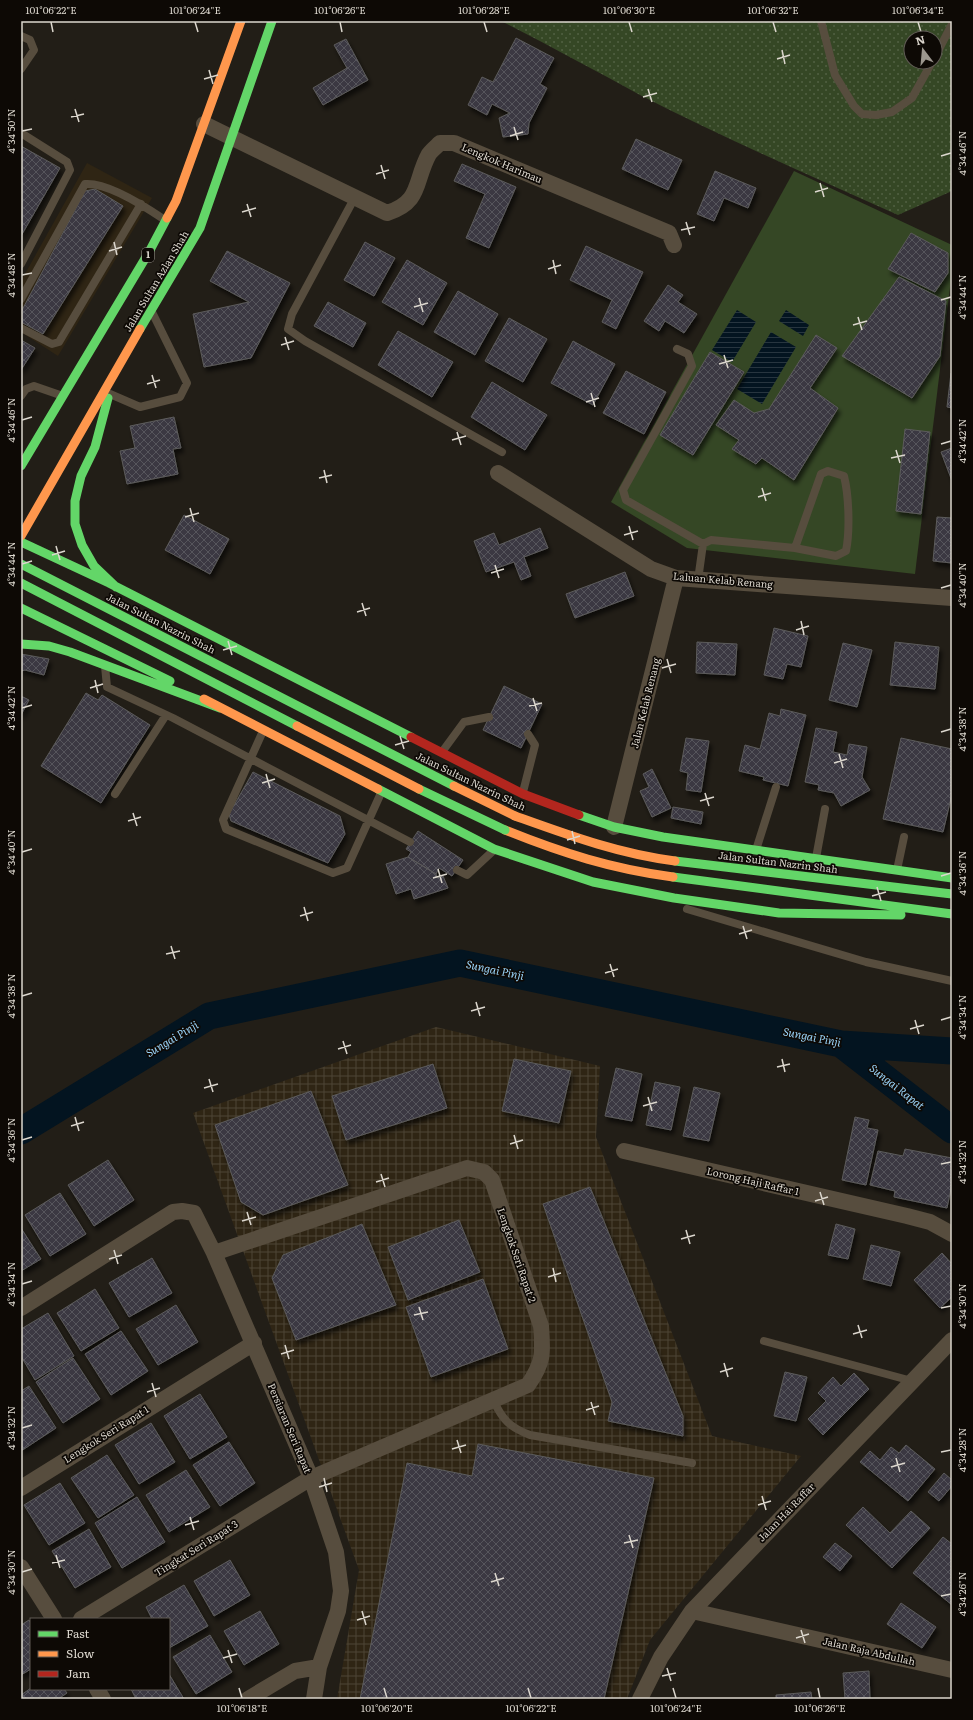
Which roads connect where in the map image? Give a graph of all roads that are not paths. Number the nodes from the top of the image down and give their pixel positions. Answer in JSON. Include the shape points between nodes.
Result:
{"nodes":[{"id":1,"x":241,"y":21,"type":"edge"},
{"id":2,"x":272,"y":21,"type":"edge"},
{"id":3,"x":821,"y":21,"type":"edge"},
{"id":4,"x":952,"y":24,"type":"edge"},
{"id":5,"x":21,"y":36,"type":"edge"},
{"id":6,"x":943,"y":41,"type":"edge"},
{"id":7,"x":21,"y":69,"type":"edge"},
{"id":8,"x":928,"y":70,"type":"edge"},
{"id":9,"x":204,"y":124,"type":"junction"},
{"id":10,"x":21,"y":133,"type":"edge"},
{"id":11,"x":231,"y":138,"type":"junction"},
{"id":12,"x":355,"y":197,"type":"junction"},
{"id":13,"x":141,"y":204,"type":"junction"},
{"id":14,"x":166,"y":220,"type":"junction"},
{"id":15,"x":674,"y":246,"type":"dead end"},
{"id":16,"x":21,"y":264,"type":"edge"},
{"id":17,"x":21,"y":299,"type":"edge"},
{"id":18,"x":151,"y":311,"type":"junction"},
{"id":19,"x":21,"y":328,"type":"edge"},
{"id":20,"x":677,"y":348,"type":"dead end"},
{"id":21,"x":74,"y":377,"type":"junction"},
{"id":22,"x":110,"y":380,"type":"junction"},
{"id":23,"x":109,"y":394,"type":"junction"},
{"id":24,"x":60,"y":395,"type":"junction"},
{"id":25,"x":21,"y":396,"type":"edge"},
{"id":26,"x":29,"y":433,"type":"dead end"},
{"id":27,"x":502,"y":452,"type":"dead end"},
{"id":28,"x":21,"y":466,"type":"edge"},
{"id":29,"x":498,"y":473,"type":"dead end"},
{"id":30,"x":21,"y":536,"type":"edge"},
{"id":31,"x":21,"y":542,"type":"edge"},
{"id":32,"x":703,"y":544,"type":"junction"},
{"id":33,"x":795,"y":548,"type":"junction"},
{"id":34,"x":21,"y":564,"type":"edge"},
{"id":35,"x":676,"y":578,"type":"junction"},
{"id":36,"x":698,"y":580,"type":"junction"},
{"id":37,"x":21,"y":582,"type":"edge"},
{"id":38,"x":112,"y":585,"type":"junction"},
{"id":39,"x":952,"y":598,"type":"edge"},
{"id":40,"x":21,"y":608,"type":"edge"},
{"id":41,"x":89,"y":640,"type":"junction"},
{"id":42,"x":21,"y":644,"type":"edge"},
{"id":43,"x":105,"y":666,"type":"junction"},
{"id":44,"x":220,"y":708,"type":"junction"},
{"id":45,"x":166,"y":715,"type":"junction"},
{"id":46,"x":489,"y":717,"type":"dead end"},
{"id":47,"x":264,"y":730,"type":"junction"},
{"id":48,"x":528,"y":734,"type":"dead end"},
{"id":49,"x":442,"y":753,"type":"junction"},
{"id":50,"x":250,"y":758,"type":"junction"},
{"id":51,"x":776,"y":787,"type":"dead end"},
{"id":52,"x":382,"y":791,"type":"junction"},
{"id":53,"x":115,"y":794,"type":"dead end"},
{"id":54,"x":523,"y":794,"type":"junction"},
{"id":55,"x":825,"y":808,"type":"dead end"},
{"id":56,"x":369,"y":819,"type":"junction"},
{"id":57,"x":614,"y":827,"type":"junction"},
{"id":58,"x":904,"y":837,"type":"dead end"},
{"id":59,"x":410,"y":842,"type":"dead end"},
{"id":60,"x":494,"y":849,"type":"junction"},
{"id":61,"x":756,"y":850,"type":"junction"},
{"id":62,"x":816,"y":859,"type":"junction"},
{"id":63,"x":457,"y":870,"type":"dead end"},
{"id":64,"x":897,"y":871,"type":"junction"},
{"id":65,"x":952,"y":878,"type":"edge"},
{"id":66,"x":593,"y":882,"type":"junction"},
{"id":67,"x":952,"y":894,"type":"edge"},
{"id":68,"x":952,"y":915,"type":"edge"},
{"id":69,"x":948,"y":981,"type":"edge"},
{"id":70,"x":624,"y":1151,"type":"dead end"},
{"id":71,"x":951,"y":1233,"type":"edge"},
{"id":72,"x":214,"y":1252,"type":"junction"},
{"id":73,"x":21,"y":1308,"type":"edge"},
{"id":74,"x":952,"y":1340,"type":"edge"},
{"id":75,"x":764,"y":1341,"type":"dead end"},
{"id":76,"x":254,"y":1344,"type":"junction"},
{"id":77,"x":912,"y":1381,"type":"junction"},
{"id":78,"x":493,"y":1400,"type":"junction"},
{"id":79,"x":692,"y":1463,"type":"dead end"},
{"id":80,"x":311,"y":1478,"type":"junction"},
{"id":81,"x":21,"y":1488,"type":"edge"},
{"id":82,"x":21,"y":1567,"type":"edge"},
{"id":83,"x":692,"y":1611,"type":"junction"},
{"id":84,"x":53,"y":1618,"type":"edge"},
{"id":85,"x":83,"y":1618,"type":"edge"},
{"id":86,"x":319,"y":1667,"type":"junction"},
{"id":87,"x":952,"y":1670,"type":"edge"},
{"id":88,"x":98,"y":1690,"type":"edge"},
{"id":89,"x":103,"y":1699,"type":"edge"},
{"id":90,"x":248,"y":1699,"type":"edge"},
{"id":91,"x":314,"y":1699,"type":"edge"},
{"id":92,"x":640,"y":1699,"type":"edge"}],
"edges":[{"from":1,"to":9,"type":"main road","name":"Jalan Sultan Azlan Shah","number":"1"},
{"from":2,"to":11,"type":"main road","name":"Jalan Sultan Azlan Shah"},
{"from":3,"to":8,"type":"lane","via":[[835,75],[854,106],[862,114],[892,112],[912,98]]},
{"from":4,"to":6,"type":"lane"},
{"from":5,"to":7,"type":"lane","via":[[30,40],[34,50]]},
{"from":9,"to":11,"type":"street","name":"Lengkok Harimau"},
{"from":9,"to":14,"type":"main road","name":"Jalan Sultan Azlan Shah","number":"1","via":[[176,201]]},
{"from":10,"to":16,"type":"lane","via":[[67,162],[70,170]]},
{"from":11,"to":12,"type":"street","name":"Lengkok Harimau"},
{"from":11,"to":18,"type":"main road","name":"Jalan Sultan Azlan Shah","via":[[200,228]]},
{"from":12,"to":15,"type":"street","name":"Lengkok Harimau","via":[[387,213],[401,208],[411,200],[430,153],[440,143],[454,142],[669,233]]},
{"from":12,"to":27,"type":"lane","via":[[292,314],[288,329]]},
{"from":13,"to":14,"type":"lane"},
{"from":13,"to":17,"type":"lane","via":[[94,183],[85,184]]},
{"from":13,"to":19,"type":"lane","via":[[58,342],[52,344]]},
{"from":14,"to":21,"type":"main road","name":"Jalan Sultan Azlan Shah","number":"1"},
{"from":18,"to":22,"type":"main road","name":"Jalan Sultan Azlan Shah"},
{"from":18,"to":23,"type":"lane","via":[[186,383],[180,397],[140,407]]},
{"from":20,"to":32,"type":"lane","via":[[688,354],[692,366],[623,490],[626,500]]},
{"from":21,"to":24,"type":"main road"},
{"from":21,"to":28,"type":"main road","name":"Jalan Sultan Azlan Shah","number":"1"},
{"from":22,"to":23,"type":"main road"},
{"from":22,"to":30,"type":"main road","name":"Jalan Sultan Azlan Shah"},
{"from":23,"to":38,"type":"main road","via":[[95,447],[81,476],[75,501],[75,524],[82,545],[94,566]]},
{"from":24,"to":25,"type":"lane","via":[[34,386],[26,389]]},
{"from":24,"to":26,"type":"main road"},
{"from":29,"to":35,"type":"street","name":"Laluan Kelab Renang","via":[[651,569]]},
{"from":31,"to":38,"type":"main road"},
{"from":32,"to":33,"type":"lane","via":[[711,540]]},
{"from":32,"to":36,"type":"lane"},
{"from":33,"to":33,"type":"lane","via":[[836,556],[846,551],[847,486],[844,476],[828,471],[821,474]]},
{"from":34,"to":67,"type":"main road","name":"Jalan Sultan Nazrin Shah","bridge":true,"via":[[471,795],[515,816],[584,841],[644,857]]},
{"from":35,"to":36,"type":"street","name":"Laluan Kelab Renang"},
{"from":35,"to":57,"type":"street","name":"Jalan Kelab Renang"},
{"from":36,"to":39,"type":"street","name":"Laluan Kelab Renang"},
{"from":37,"to":68,"type":"main road","bridge":true,"via":[[451,806],[557,851],[649,874]]},
{"from":38,"to":41,"type":"main road","via":[[84,593],[74,615]]},
{"from":38,"to":49,"type":"main road"},
{"from":40,"to":41,"type":"main road"},
{"from":41,"to":44,"type":"main road"},
{"from":42,"to":43,"type":"main road","via":[[48,646]]},
{"from":43,"to":44,"type":"main road"},
{"from":43,"to":45,"type":"lane","via":[[107,687]]},
{"from":44,"to":47,"type":"main road"},
{"from":45,"to":50,"type":"lane"},
{"from":45,"to":53,"type":"lane"},
{"from":46,"to":49,"type":"lane","via":[[464,722]]},
{"from":47,"to":50,"type":"lane"},
{"from":47,"to":52,"type":"main road"},
{"from":48,"to":54,"type":"lane","via":[[535,745]]},
{"from":49,"to":54,"type":"main road"},
{"from":50,"to":56,"type":"lane"},
{"from":50,"to":56,"type":"lane","via":[[223,820],[226,829],[333,873],[347,868]]},
{"from":51,"to":61,"type":"lane"},
{"from":52,"to":56,"type":"lane"},
{"from":52,"to":60,"type":"main road"},
{"from":54,"to":57,"type":"main road"},
{"from":55,"to":62,"type":"lane"},
{"from":56,"to":59,"type":"lane"},
{"from":57,"to":61,"type":"main road","via":[[663,837]]},
{"from":58,"to":64,"type":"lane"},
{"from":60,"to":63,"type":"lane","via":[[468,875]]},
{"from":60,"to":66,"type":"main road"},
{"from":61,"to":62,"type":"main road"},
{"from":62,"to":64,"type":"main road"},
{"from":64,"to":65,"type":"main road"},
{"from":66,"to":68,"type":"main road","via":[[674,898],[779,913]]},
{"from":66,"to":69,"type":"lane","via":[[866,962]]},
{"from":70,"to":71,"type":"street","name":"Lorong Haji Raffar 1","via":[[907,1216],[930,1222]]},
{"from":72,"to":73,"type":"street","name":"Persiaran Seri Rapat","via":[[194,1213],[173,1212]]},
{"from":72,"to":76,"type":"street","name":"Persiaran Seri Rapat"},
{"from":72,"to":78,"type":"street","name":"Lengkok Seri Rapat 2","via":[[467,1168],[484,1172],[492,1180],[541,1326],[543,1349],[538,1370],[528,1385]]},
{"from":74,"to":77,"type":"street","name":"Jalan Hai Raffar"},
{"from":75,"to":77,"type":"lane"},
{"from":76,"to":80,"type":"street","name":"Persiaran Seri Rapat"},
{"from":76,"to":81,"type":"street","name":"Lengkok Seri Rapat 1"},
{"from":77,"to":83,"type":"street","name":"Jalan Hai Raffar"},
{"from":78,"to":79,"type":"lane","via":[[500,1415],[513,1429],[530,1435]]},
{"from":78,"to":80,"type":"street","name":"Lengkok Seri Rapat 2"},
{"from":80,"to":85,"type":"street","name":"Tingkat Seri Rapat 3"},
{"from":80,"to":86,"type":"street","name":"Persiaran Seri Rapat","via":[[336,1552],[341,1591],[338,1611]]},
{"from":82,"to":84,"type":"street"},
{"from":83,"to":87,"type":"street","name":"Jalan Raja Abdullah"},
{"from":83,"to":92,"type":"street","name":"Jalan Hai Raffar","via":[[661,1657]]},
{"from":86,"to":90,"type":"street","via":[[295,1671]]},
{"from":86,"to":91,"type":"street","name":"Persiaran Seri Rapat"},
{"from":88,"to":89,"type":"street"}]}
